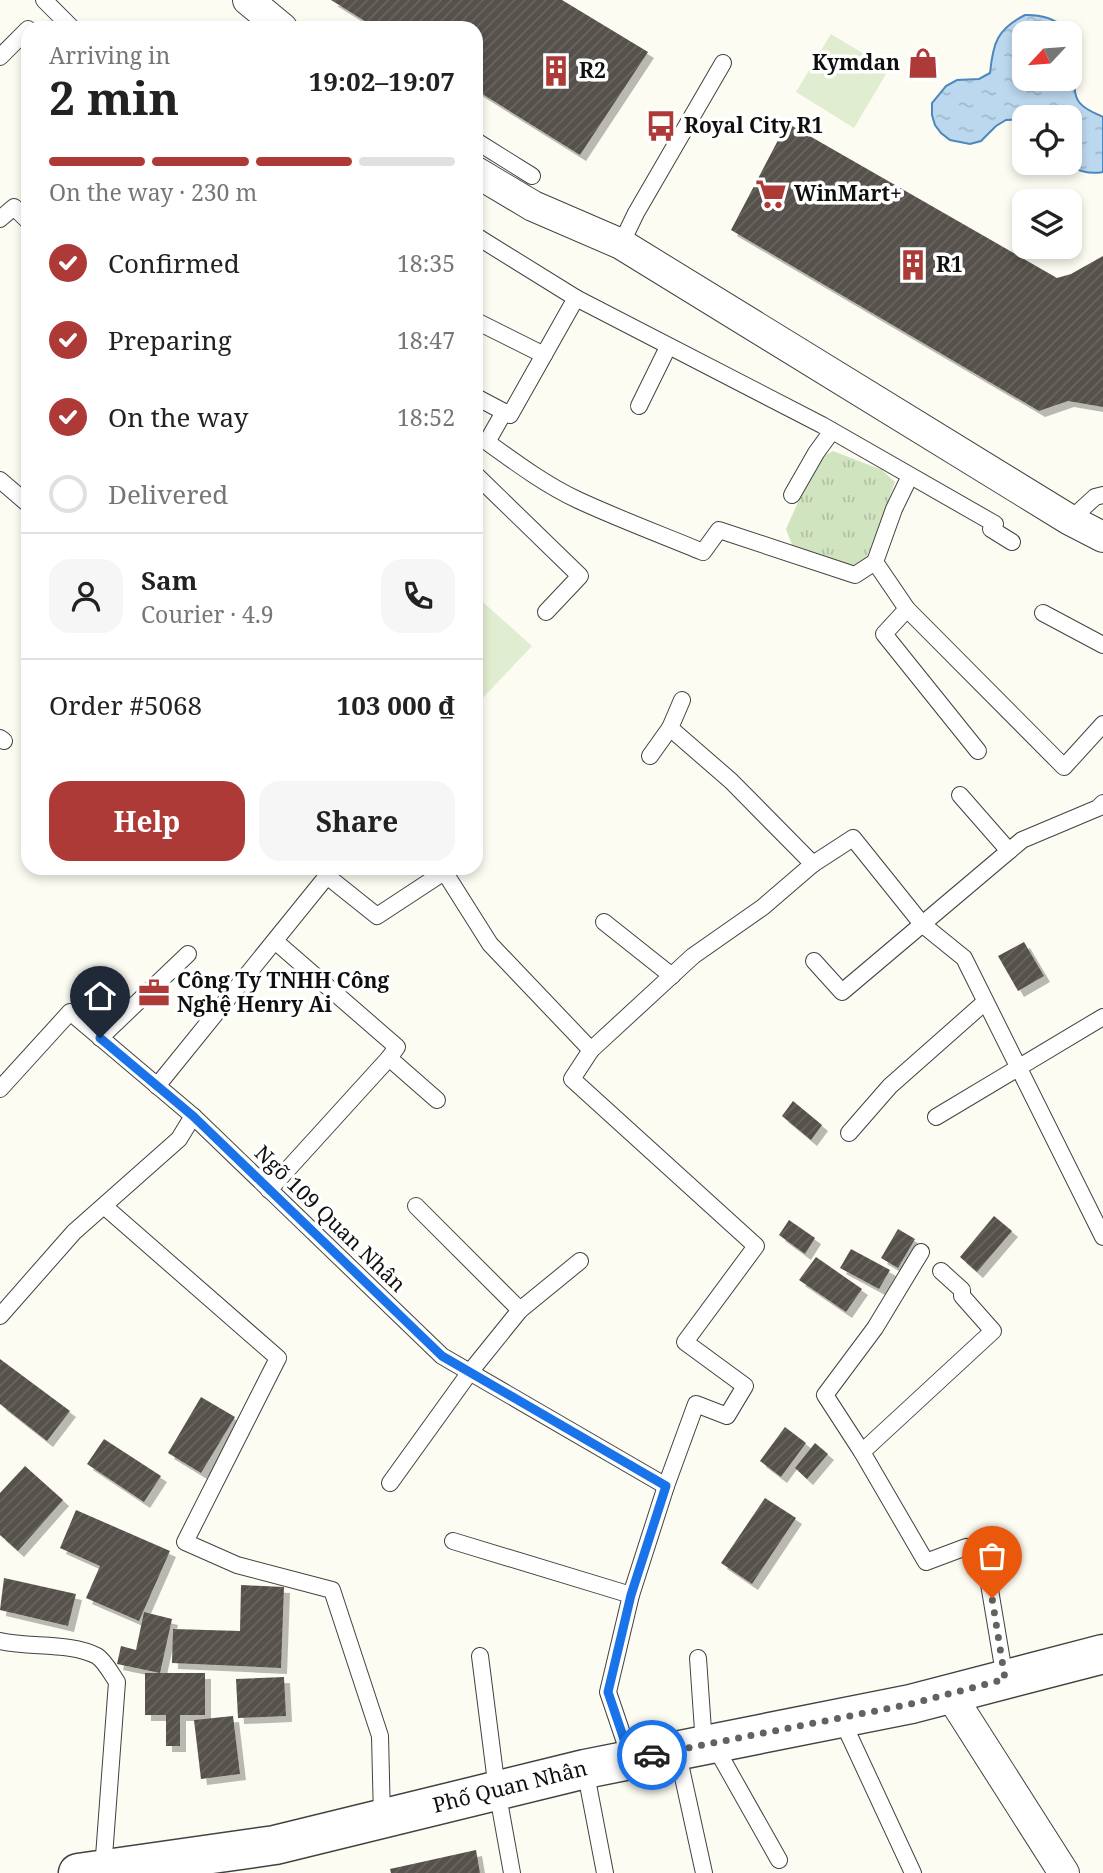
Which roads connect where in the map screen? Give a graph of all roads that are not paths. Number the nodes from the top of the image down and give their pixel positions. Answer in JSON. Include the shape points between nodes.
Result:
{"nodes":[{"id":1,"x":248,"y":0,"type":"edge"},
{"id":2,"x":47,"y":3,"type":"edge"},
{"id":3,"x":33,"y":21,"type":"edge"},
{"id":4,"x":65,"y":21,"type":"edge"},
{"id":5,"x":274,"y":21,"type":"edge"},
{"id":6,"x":21,"y":35,"type":"edge"},
{"id":7,"x":0,"y":57,"type":"edge"},
{"id":8,"x":723,"y":63,"type":"dead end"},
{"id":9,"x":483,"y":145,"type":"edge"},
{"id":10,"x":483,"y":176,"type":"edge"},
{"id":11,"x":532,"y":176,"type":"dead end"},
{"id":12,"x":21,"y":214,"type":"edge"},
{"id":13,"x":0,"y":219,"type":"edge"},
{"id":14,"x":483,"y":240,"type":"edge"},
{"id":15,"x":621,"y":244,"type":"junction"},
{"id":16,"x":576,"y":298,"type":"junction"},
{"id":17,"x":483,"y":324,"type":"edge"},
{"id":18,"x":668,"y":347,"type":"junction"},
{"id":19,"x":544,"y":355,"type":"junction"},
{"id":20,"x":483,"y":401,"type":"edge"},
{"id":21,"x":639,"y":406,"type":"dead end"},
{"id":22,"x":507,"y":413,"type":"junction"},
{"id":23,"x":832,"y":431,"type":"junction"},
{"id":24,"x":910,"y":476,"type":"junction"},
{"id":25,"x":0,"y":480,"type":"edge"},
{"id":26,"x":483,"y":482,"type":"edge"},
{"id":27,"x":792,"y":495,"type":"dead end"},
{"id":28,"x":1103,"y":495,"type":"edge"},
{"id":29,"x":21,"y":498,"type":"edge"},
{"id":30,"x":1070,"y":520,"type":"junction"},
{"id":31,"x":1103,"y":537,"type":"edge"},
{"id":32,"x":1012,"y":542,"type":"dead end"},
{"id":33,"x":875,"y":562,"type":"junction"},
{"id":34,"x":908,"y":609,"type":"junction"},
{"id":35,"x":546,"y":612,"type":"dead end"},
{"id":36,"x":1043,"y":613,"type":"dead end"},
{"id":37,"x":1103,"y":645,"type":"edge"},
{"id":38,"x":682,"y":700,"type":"dead end"},
{"id":39,"x":1103,"y":724,"type":"edge"},
{"id":40,"x":670,"y":728,"type":"junction"},
{"id":41,"x":978,"y":751,"type":"dead end"},
{"id":42,"x":650,"y":756,"type":"dead end"},
{"id":43,"x":960,"y":795,"type":"dead end"},
{"id":44,"x":1103,"y":803,"type":"edge"},
{"id":45,"x":1009,"y":851,"type":"junction"},
{"id":46,"x":813,"y":864,"type":"junction"},
{"id":47,"x":436,"y":875,"type":"edge"},
{"id":48,"x":446,"y":875,"type":"edge"},
{"id":49,"x":604,"y":922,"type":"dead end"},
{"id":50,"x":922,"y":924,"type":"junction"},
{"id":51,"x":275,"y":941,"type":"junction"},
{"id":52,"x":188,"y":954,"type":"dead end"},
{"id":53,"x":814,"y":961,"type":"dead end"},
{"id":54,"x":671,"y":976,"type":"junction"},
{"id":55,"x":985,"y":1002,"type":"junction"},
{"id":56,"x":1103,"y":1017,"type":"edge"},
{"id":57,"x":100,"y":1038,"type":"junction"},
{"id":58,"x":592,"y":1050,"type":"junction"},
{"id":59,"x":390,"y":1058,"type":"junction"},
{"id":60,"x":157,"y":1086,"type":"junction"},
{"id":61,"x":0,"y":1089,"type":"edge"},
{"id":62,"x":436,"y":1100,"type":"dead end"},
{"id":63,"x":193,"y":1116,"type":"junction"},
{"id":64,"x":936,"y":1117,"type":"dead end"},
{"id":65,"x":849,"y":1133,"type":"dead end"},
{"id":66,"x":269,"y":1190,"type":"junction"},
{"id":67,"x":104,"y":1206,"type":"junction"},
{"id":68,"x":416,"y":1206,"type":"dead end"},
{"id":69,"x":1103,"y":1237,"type":"edge"},
{"id":70,"x":920,"y":1252,"type":"dead end"},
{"id":71,"x":580,"y":1261,"type":"dead end"},
{"id":72,"x":941,"y":1271,"type":"dead end"},
{"id":73,"x":2,"y":1309,"type":"edge"},
{"id":74,"x":520,"y":1310,"type":"junction"},
{"id":75,"x":470,"y":1372,"type":"junction"},
{"id":76,"x":862,"y":1452,"type":"junction"},
{"id":77,"x":390,"y":1483,"type":"dead end"},
{"id":78,"x":666,"y":1486,"type":"junction"},
{"id":79,"x":453,"y":1541,"type":"dead end"},
{"id":80,"x":631,"y":1595,"type":"junction"},
{"id":81,"x":0,"y":1641,"type":"edge"},
{"id":82,"x":1103,"y":1654,"type":"edge"},
{"id":83,"x":480,"y":1656,"type":"dead end"},
{"id":84,"x":698,"y":1658,"type":"dead end"},
{"id":85,"x":1005,"y":1679,"type":"junction"},
{"id":86,"x":950,"y":1694,"type":"junction"},
{"id":87,"x":841,"y":1718,"type":"junction"},
{"id":88,"x":698,"y":1746,"type":"junction"},
{"id":89,"x":631,"y":1760,"type":"junction"},
{"id":90,"x":585,"y":1769,"type":"junction"},
{"id":91,"x":497,"y":1790,"type":"junction"},
{"id":92,"x":382,"y":1818,"type":"junction"},
{"id":93,"x":779,"y":1860,"type":"dead end"},
{"id":94,"x":201,"y":1864,"type":"edge"},
{"id":95,"x":91,"y":1871,"type":"edge"},
{"id":96,"x":512,"y":1873,"type":"edge"},
{"id":97,"x":604,"y":1873,"type":"edge"},
{"id":98,"x":704,"y":1873,"type":"edge"},
{"id":99,"x":913,"y":1873,"type":"edge"},
{"id":100,"x":1064,"y":1873,"type":"edge"}],
"edges":[{"from":1,"to":5,"type":"street"},
{"from":2,"to":3,"type":"lane"},
{"from":2,"to":4,"type":"lane"},
{"from":6,"to":7,"type":"lane"},
{"from":8,"to":15,"type":"lane"},
{"from":9,"to":11,"type":"lane"},
{"from":10,"to":15,"type":"street","via":[[533,206]]},
{"from":12,"to":13,"type":"lane","via":[[14,207]]},
{"from":14,"to":16,"type":"lane"},
{"from":15,"to":30,"type":"street"},
{"from":16,"to":18,"type":"lane"},
{"from":16,"to":19,"type":"lane"},
{"from":17,"to":19,"type":"lane"},
{"from":18,"to":21,"type":"lane"},
{"from":18,"to":23,"type":"lane"},
{"from":19,"to":22,"type":"lane"},
{"from":20,"to":22,"type":"lane"},
{"from":22,"to":33,"type":"lane","via":[[487,442],[576,499],[703,552],[719,530],[855,575]]},
{"from":23,"to":24,"type":"lane"},
{"from":23,"to":27,"type":"lane"},
{"from":24,"to":32,"type":"lane","via":[[995,524],[992,529]]},
{"from":24,"to":33,"type":"lane"},
{"from":25,"to":29,"type":"lane"},
{"from":26,"to":35,"type":"lane","via":[[580,576]]},
{"from":28,"to":30,"type":"lane"},
{"from":30,"to":31,"type":"street"},
{"from":33,"to":34,"type":"lane"},
{"from":34,"to":39,"type":"lane","via":[[1063,767]]},
{"from":34,"to":41,"type":"lane","via":[[884,634]]},
{"from":36,"to":37,"type":"lane"},
{"from":38,"to":40,"type":"lane"},
{"from":40,"to":42,"type":"lane"},
{"from":40,"to":46,"type":"lane","via":[[731,781]]},
{"from":43,"to":45,"type":"lane"},
{"from":44,"to":45,"type":"lane","via":[[1021,840]]},
{"from":45,"to":50,"type":"lane"},
{"from":46,"to":50,"type":"lane","via":[[853,838]]},
{"from":46,"to":54,"type":"lane"},
{"from":47,"to":51,"type":"lane","via":[[377,916],[327,876]]},
{"from":48,"to":58,"type":"lane","via":[[489,944]]},
{"from":49,"to":54,"type":"lane"},
{"from":50,"to":53,"type":"lane","via":[[842,992]]},
{"from":50,"to":55,"type":"lane","via":[[964,958]]},
{"from":51,"to":59,"type":"lane","via":[[397,1047]]},
{"from":51,"to":60,"type":"lane"},
{"from":52,"to":57,"type":"lane"},
{"from":54,"to":58,"type":"lane"},
{"from":55,"to":65,"type":"lane","via":[[890,1086]]},
{"from":55,"to":69,"type":"lane"},
{"from":56,"to":64,"type":"lane"},
{"from":57,"to":60,"type":"lane","name":"Ngõ 109 Quan Nhân"},
{"from":57,"to":61,"type":"lane","name":"Ngõ 109 Quan Nhân","via":[[70,1012]]},
{"from":58,"to":78,"type":"lane","via":[[572,1079],[756,1246],[685,1342],[745,1386],[727,1416],[696,1404]]},
{"from":59,"to":62,"type":"lane"},
{"from":59,"to":66,"type":"lane"},
{"from":60,"to":63,"type":"lane","name":"Ngõ 109 Quan Nhân"},
{"from":63,"to":66,"type":"lane","name":"Ngõ 109 Quan Nhân"},
{"from":63,"to":67,"type":"lane","via":[[179,1139]]},
{"from":66,"to":75,"type":"lane","name":"Ngõ 109 Quan Nhân","via":[[442,1356]]},
{"from":67,"to":73,"type":"lane"},
{"from":67,"to":92,"type":"lane","via":[[278,1358],[185,1542],[237,1564],[332,1590],[380,1735]]},
{"from":68,"to":74,"type":"lane"},
{"from":70,"to":76,"type":"lane","via":[[875,1328],[825,1395]]},
{"from":71,"to":74,"type":"lane"},
{"from":72,"to":76,"type":"lane","via":[[993,1331]]},
{"from":74,"to":75,"type":"lane"},
{"from":75,"to":77,"type":"lane"},
{"from":75,"to":78,"type":"lane","name":"Ngõ 109 Quan Nhân"},
{"from":76,"to":85,"type":"lane","via":[[926,1562],[966,1547],[987,1572]]},
{"from":78,"to":80,"type":"lane"},
{"from":79,"to":80,"type":"lane"},
{"from":80,"to":89,"type":"lane","via":[[608,1692]]},
{"from":81,"to":95,"type":"lane","via":[[64,1647],[99,1657],[117,1682]]},
{"from":82,"to":85,"type":"street","name":"Phố Quan Nhân"},
{"from":83,"to":91,"type":"lane"},
{"from":84,"to":88,"type":"lane"},
{"from":85,"to":86,"type":"street","name":"Phố Quan Nhân"},
{"from":86,"to":87,"type":"street","name":"Phố Quan Nhân"},
{"from":86,"to":100,"type":"street"},
{"from":87,"to":88,"type":"street","name":"Phố Quan Nhân"},
{"from":87,"to":99,"type":"lane"},
{"from":88,"to":89,"type":"street","name":"Phố Quan Nhân"},
{"from":88,"to":93,"type":"lane"},
{"from":88,"to":98,"type":"lane"},
{"from":89,"to":90,"type":"street","name":"Phố Quan Nhân"},
{"from":90,"to":91,"type":"street","name":"Phố Quan Nhân"},
{"from":90,"to":97,"type":"lane"},
{"from":91,"to":92,"type":"street","name":"Phố Quan Nhân"},
{"from":91,"to":96,"type":"lane"},
{"from":92,"to":94,"type":"street","name":"Phố Quan Nhân"},
{"from":94,"to":95,"type":"street","name":"Phố Quan Nhân"}]}
